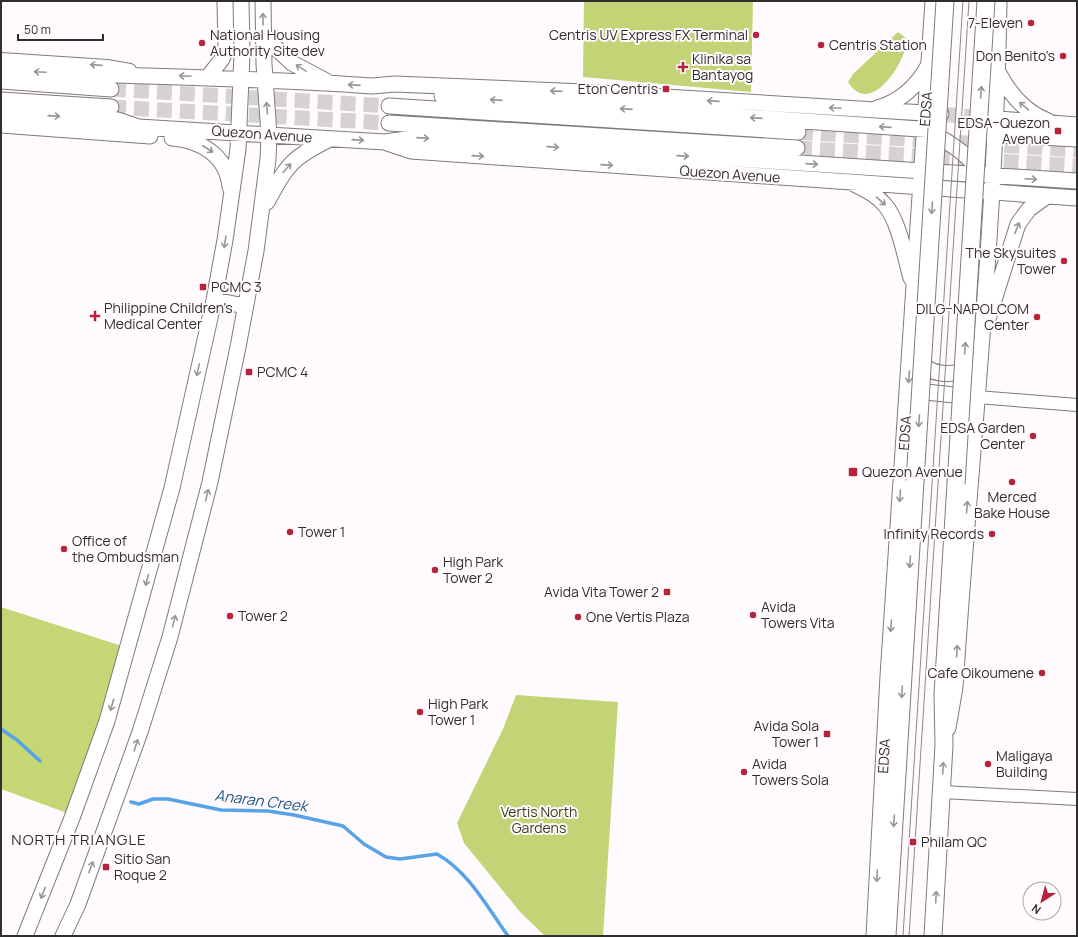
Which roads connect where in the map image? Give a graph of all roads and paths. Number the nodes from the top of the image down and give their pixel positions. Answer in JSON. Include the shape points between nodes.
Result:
{"nodes":[{"id":1,"x":225,"y":1,"type":"edge"},
{"id":2,"x":242,"y":1,"type":"edge"},
{"id":3,"x":263,"y":1,"type":"edge"},
{"id":4,"x":933,"y":1,"type":"edge"},
{"id":5,"x":942,"y":1,"type":"edge"},
{"id":6,"x":945,"y":1,"type":"edge"},
{"id":7,"x":986,"y":1,"type":"edge"},
{"id":8,"x":998,"y":1,"type":"edge"},
{"id":9,"x":264,"y":37,"type":"junction"},
{"id":10,"x":1,"y":59,"type":"edge"},
{"id":11,"x":929,"y":65,"type":"junction"},
{"id":12,"x":1,"y":70,"type":"edge"},
{"id":13,"x":998,"y":71,"type":"junction"},
{"id":14,"x":163,"y":75,"type":"junction"},
{"id":15,"x":208,"y":77,"type":"junction"},
{"id":16,"x":241,"y":79,"type":"junction"},
{"id":17,"x":265,"y":80,"type":"junction"},
{"id":18,"x":1,"y":81,"type":"edge"},
{"id":19,"x":336,"y":84,"type":"junction"},
{"id":20,"x":372,"y":86,"type":"junction"},
{"id":21,"x":112,"y":89,"type":"tunnel mouth"},
{"id":22,"x":1,"y":100,"type":"edge"},
{"id":23,"x":389,"y":106,"type":"tunnel mouth"},
{"id":24,"x":111,"y":107,"type":"tunnel mouth"},
{"id":25,"x":874,"y":110,"type":"junction"},
{"id":26,"x":1,"y":112,"type":"edge"},
{"id":27,"x":933,"y":114,"type":"junction"},
{"id":28,"x":989,"y":118,"type":"junction"},
{"id":29,"x":389,"y":124,"type":"tunnel mouth"},
{"id":30,"x":1058,"y":124,"type":"junction"},
{"id":31,"x":1,"y":125,"type":"edge"},
{"id":32,"x":1077,"y":125,"type":"edge"},
{"id":33,"x":139,"y":126,"type":"junction"},
{"id":34,"x":932,"y":130,"type":"junction"},
{"id":35,"x":798,"y":132,"type":"tunnel mouth"},
{"id":36,"x":239,"y":133,"type":"junction"},
{"id":37,"x":115,"y":134,"type":"junction"},
{"id":38,"x":989,"y":134,"type":"junction"},
{"id":39,"x":269,"y":136,"type":"junction"},
{"id":40,"x":331,"y":138,"type":"junction"},
{"id":41,"x":1077,"y":139,"type":"edge"},
{"id":42,"x":384,"y":142,"type":"junction"},
{"id":43,"x":797,"y":148,"type":"tunnel mouth"},
{"id":44,"x":921,"y":172,"type":"junction"},
{"id":45,"x":987,"y":176,"type":"junction"},
{"id":46,"x":847,"y":181,"type":"junction"},
{"id":47,"x":1077,"y":181,"type":"edge"},
{"id":48,"x":920,"y":187,"type":"junction"},
{"id":49,"x":986,"y":192,"type":"junction"},
{"id":50,"x":1047,"y":196,"type":"junction"},
{"id":51,"x":1077,"y":198,"type":"edge"},
{"id":52,"x":230,"y":204,"type":"junction"},
{"id":53,"x":261,"y":214,"type":"junction"},
{"id":54,"x":914,"y":288,"type":"junction"},
{"id":55,"x":214,"y":300,"type":"junction"},
{"id":56,"x":246,"y":306,"type":"junction"},
{"id":57,"x":982,"y":330,"type":"junction"},
{"id":58,"x":910,"y":353,"type":"junction"},
{"id":59,"x":980,"y":359,"type":"junction"},
{"id":60,"x":976,"y":397,"type":"junction"},
{"id":61,"x":907,"y":401,"type":"junction"},
{"id":62,"x":1077,"y":405,"type":"edge"},
{"id":63,"x":944,"y":745,"type":"junction"},
{"id":64,"x":942,"y":792,"type":"junction"},
{"id":65,"x":1077,"y":799,"type":"edge"},
{"id":66,"x":25,"y":936,"type":"edge"},
{"id":67,"x":63,"y":936,"type":"edge"},
{"id":68,"x":874,"y":936,"type":"edge"},
{"id":69,"x":887,"y":936,"type":"edge"},
{"id":70,"x":933,"y":936,"type":"edge"}],
"edges":[{"from":1,"to":15,"type":"main road","via":[[226,49],[222,59]]},
{"from":2,"to":16,"type":"main road"},
{"from":9,"to":3,"type":"main road","one_way":true},
{"from":4,"to":11,"type":"main road","name":"EDSA"},
{"from":5,"to":27,"type":"main road"},
{"from":6,"to":69,"type":"highway","name":"EDSA","one_way":true,"bridge":true},
{"from":63,"to":7,"type":"highway","one_way":true,"bridge":true,"via":[[943,694]]},
{"from":8,"to":13,"type":"main road"},
{"from":9,"to":17,"type":"main road"},
{"from":19,"to":9,"type":"main road","one_way":true,"via":[[301,68]]},
{"from":14,"to":10,"type":"street","one_way":true,"via":[[107,66]]},
{"from":11,"to":25,"type":"main road","via":[[921,78],[902,97]]},
{"from":11,"to":27,"type":"main road","name":"EDSA"},
{"from":14,"to":12,"type":"main road","one_way":true,"via":[[108,76]]},
{"from":13,"to":28,"type":"main road"},
{"from":30,"to":13,"type":"main road","one_way":true,"via":[[1041,118],[1022,105],[1009,91]]},
{"from":15,"to":14,"type":"main road","one_way":true},
{"from":15,"to":16,"type":"main road"},
{"from":16,"to":17,"type":"main road"},
{"from":16,"to":36,"type":"main road"},
{"from":17,"to":19,"type":"main road"},
{"from":39,"to":17,"type":"main road","one_way":true},
{"from":18,"to":21,"type":"main road"},
{"from":20,"to":19,"type":"main road","one_way":true},
{"from":25,"to":20,"type":"main road","one_way":true,"via":[[578,92],[395,84]]},
{"from":34,"to":20,"type":"main road","one_way":true,"via":[[395,93]]},
{"from":22,"to":24,"type":"main road"},
{"from":23,"to":35,"type":"main road"},
{"from":25,"to":27,"type":"main road"},
{"from":26,"to":33,"type":"main road","name":"Quezon Avenue","one_way":true,"via":[[118,120]]},
{"from":27,"to":34,"type":"main road","name":"EDSA"},
{"from":27,"to":45,"type":"main road"},
{"from":28,"to":30,"type":"main road"},
{"from":28,"to":38,"type":"main road"},
{"from":29,"to":43,"type":"main road"},
{"from":30,"to":32,"type":"main road"},
{"from":31,"to":37,"type":"main road","name":"Quezon Avenue"},
{"from":33,"to":36,"type":"main road","name":"Quezon Avenue"},
{"from":33,"to":37,"type":"main road","name":"Quezon Avenue"},
{"from":34,"to":44,"type":"main road","name":"EDSA"},
{"from":34,"to":45,"type":"main road"},
{"from":36,"to":39,"type":"main road","name":"Quezon Avenue"},
{"from":36,"to":52,"type":"main road"},
{"from":37,"to":52,"type":"main road","one_way":true,"via":[[187,139],[208,149],[226,170],[230,185]]},
{"from":38,"to":41,"type":"main road"},
{"from":38,"to":45,"type":"main road"},
{"from":39,"to":40,"type":"main road","name":"Quezon Avenue"},
{"from":39,"to":53,"type":"main road"},
{"from":40,"to":42,"type":"main road","name":"Quezon Avenue","one_way":true},
{"from":53,"to":40,"type":"main road","one_way":true,"via":[[287,167],[299,156]]},
{"from":42,"to":44,"type":"main road","name":"Quezon Avenue","one_way":true,"via":[[414,138]]},
{"from":42,"to":46,"type":"main road","name":"Quezon Avenue","one_way":true,"via":[[411,151]]},
{"from":44,"to":45,"type":"main road","name":"Quezon Avenue"},
{"from":44,"to":48,"type":"main road","name":"EDSA"},
{"from":45,"to":47,"type":"main road","name":"Quezon Avenue","one_way":true},
{"from":45,"to":49,"type":"main road"},
{"from":46,"to":48,"type":"main road","name":"Quezon Avenue"},
{"from":46,"to":54,"type":"main road","one_way":true,"via":[[870,193],[888,209]]},
{"from":48,"to":49,"type":"main road","name":"Quezon Avenue"},
{"from":48,"to":54,"type":"main road","name":"EDSA"},
{"from":49,"to":50,"type":"main road","name":"Quezon Avenue"},
{"from":49,"to":57,"type":"main road"},
{"from":50,"to":51,"type":"main road","name":"Quezon Avenue"},
{"from":57,"to":50,"type":"main road","one_way":true,"via":[[990,316],[1018,224],[1029,209]]},
{"from":52,"to":55,"type":"main road","one_way":true},
{"from":53,"to":56,"type":"main road"},
{"from":54,"to":58,"type":"main road","name":"EDSA"},
{"from":55,"to":56,"type":"main road"},
{"from":55,"to":66,"type":"main road","one_way":true,"via":[[172,488],[132,638],[93,761]]},
{"from":67,"to":56,"type":"main road","one_way":true,"via":[[78,904],[128,769],[170,637],[210,482]]},
{"from":57,"to":59,"type":"main road"},
{"from":58,"to":59,"type":"main road","via":[[924,367],[940,373],[958,373]]},
{"from":58,"to":61,"type":"main road","name":"EDSA","one_way":true},
{"from":59,"to":60,"type":"main road"},
{"from":60,"to":61,"type":"main road","via":[[926,392]]},
{"from":60,"to":62,"type":"street"},
{"from":63,"to":60,"type":"main road","one_way":true,"via":[[955,687]]},
{"from":61,"to":68,"type":"main road","name":"EDSA","one_way":true,"via":[[888,676]]},
{"from":64,"to":63,"type":"highway","one_way":true},
{"from":64,"to":65,"type":"street"},
{"from":70,"to":64,"type":"highway","one_way":true}]}
